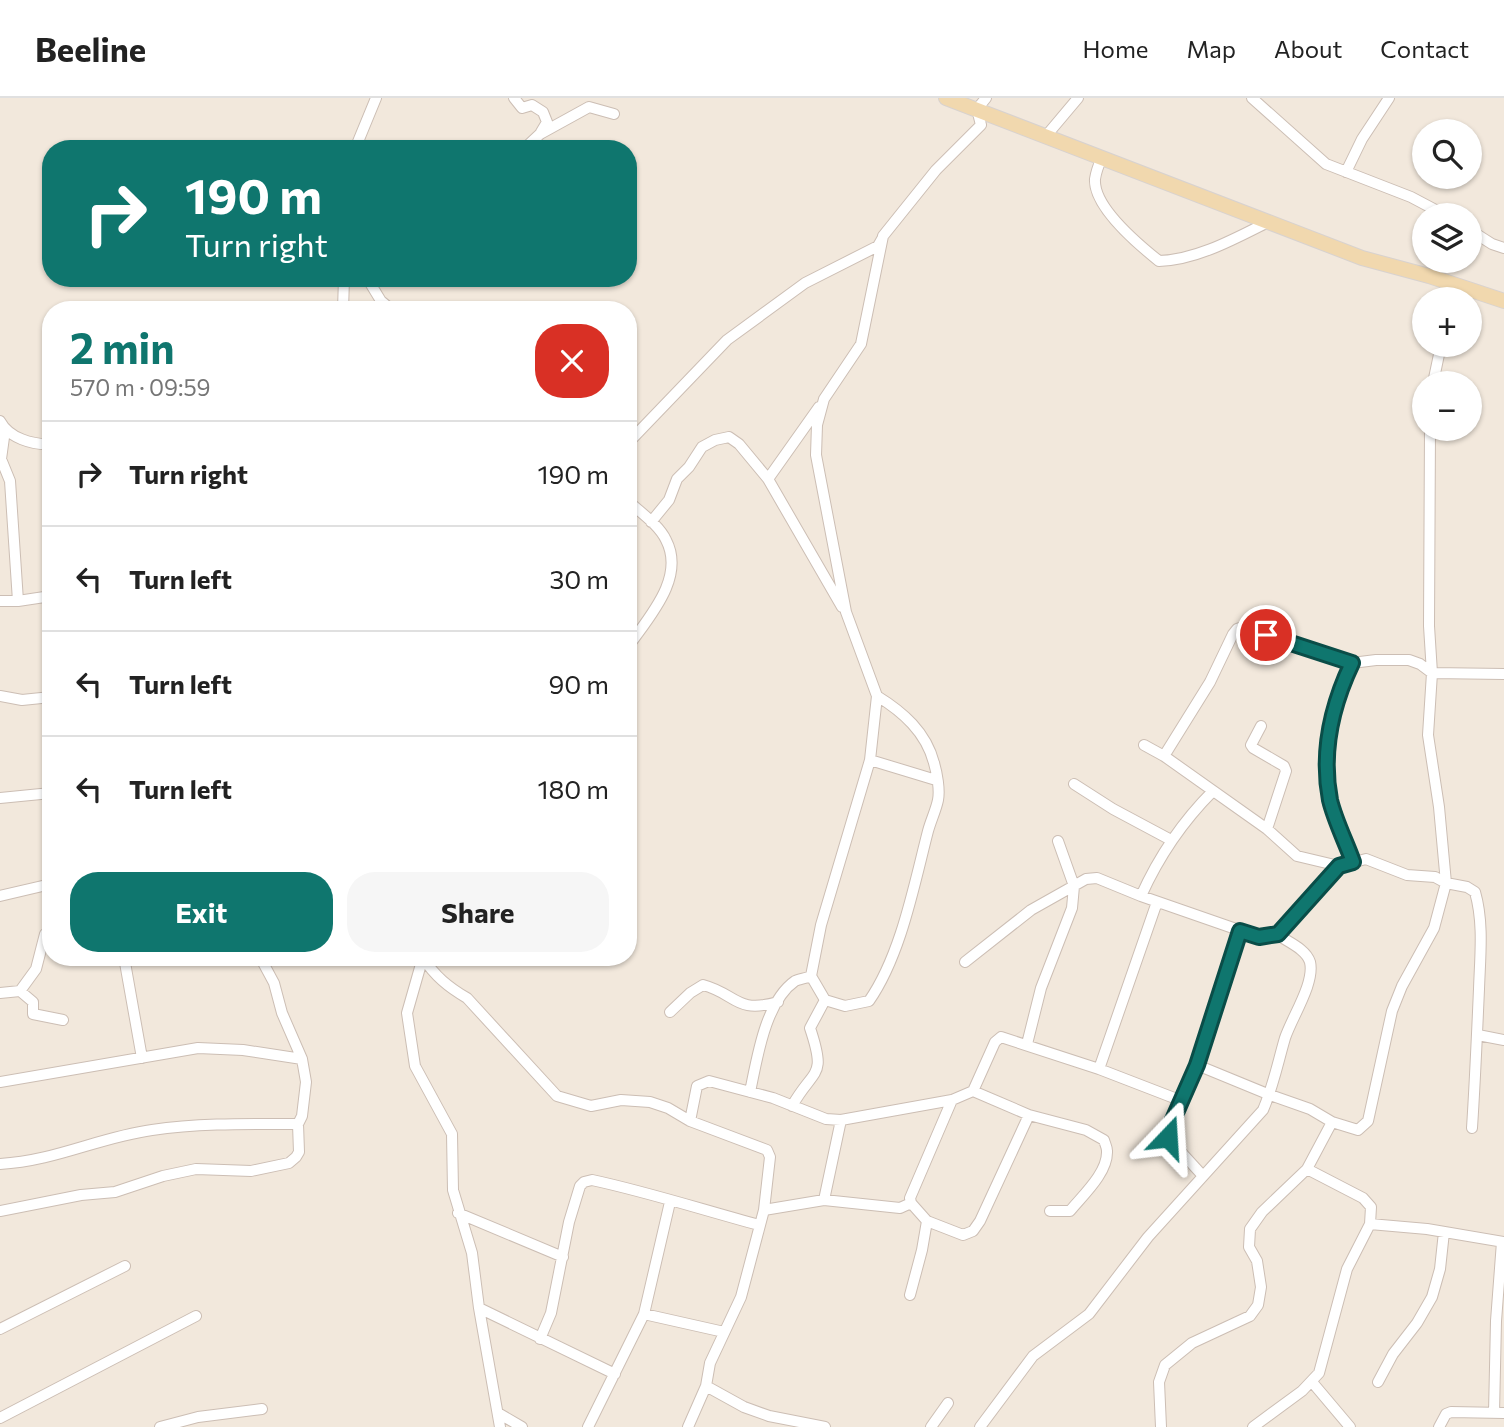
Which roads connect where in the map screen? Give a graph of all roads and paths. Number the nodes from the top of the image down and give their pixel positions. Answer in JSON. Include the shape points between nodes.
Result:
{"nodes":[{"id":1,"x":376,"y":98,"type":"edge"},
{"id":2,"x":514,"y":98,"type":"edge"},
{"id":3,"x":946,"y":98,"type":"edge"},
{"id":4,"x":1077,"y":98,"type":"edge"},
{"id":5,"x":1252,"y":98,"type":"edge"},
{"id":6,"x":1389,"y":98,"type":"edge"},
{"id":7,"x":982,"y":104,"type":"edge"},
{"id":8,"x":614,"y":114,"type":"dead end"},
{"id":9,"x":540,"y":134,"type":"junction"},
{"id":10,"x":1046,"y":136,"type":"junction"},
{"id":11,"x":359,"y":140,"type":"edge"},
{"id":12,"x":534,"y":140,"type":"edge"},
{"id":13,"x":1102,"y":157,"type":"junction"},
{"id":14,"x":1346,"y":172,"type":"junction"},
{"id":15,"x":1422,"y":203,"type":"edge"},
{"id":16,"x":1270,"y":221,"type":"junction"},
{"id":17,"x":883,"y":236,"type":"junction"},
{"id":18,"x":1482,"y":238,"type":"edge"},
{"id":19,"x":1504,"y":248,"type":"edge"},
{"id":20,"x":856,"y":256,"type":"junction"},
{"id":21,"x":877,"y":267,"type":"junction"},
{"id":22,"x":1442,"y":287,"type":"edge"},
{"id":23,"x":1482,"y":297,"type":"edge"},
{"id":24,"x":1504,"y":301,"type":"edge"},
{"id":25,"x":824,"y":399,"type":"junction"},
{"id":26,"x":2,"y":426,"type":"edge"},
{"id":27,"x":637,"y":434,"type":"edge"},
{"id":28,"x":1430,"y":441,"type":"edge"},
{"id":29,"x":42,"y":444,"type":"edge"},
{"id":30,"x":768,"y":479,"type":"junction"},
{"id":31,"x":637,"y":509,"type":"edge"},
{"id":32,"x":651,"y":522,"type":"junction"},
{"id":33,"x":42,"y":597,"type":"edge"},
{"id":34,"x":0,"y":601,"type":"edge"},
{"id":35,"x":18,"y":601,"type":"junction"},
{"id":36,"x":846,"y":612,"type":"junction"},
{"id":37,"x":637,"y":633,"type":"edge"},
{"id":38,"x":1352,"y":663,"type":"junction"},
{"id":39,"x":1432,"y":673,"type":"junction"},
{"id":40,"x":1504,"y":674,"type":"edge"},
{"id":41,"x":0,"y":696,"type":"edge"},
{"id":42,"x":877,"y":696,"type":"junction"},
{"id":43,"x":42,"y":698,"type":"edge"},
{"id":44,"x":1261,"y":726,"type":"dead end"},
{"id":45,"x":1144,"y":746,"type":"dead end"},
{"id":46,"x":1164,"y":756,"type":"junction"},
{"id":47,"x":870,"y":760,"type":"junction"},
{"id":48,"x":936,"y":780,"type":"junction"},
{"id":49,"x":1074,"y":784,"type":"dead end"},
{"id":50,"x":1213,"y":791,"type":"junction"},
{"id":51,"x":42,"y":794,"type":"edge"},
{"id":52,"x":0,"y":798,"type":"edge"},
{"id":53,"x":1267,"y":829,"type":"junction"},
{"id":54,"x":1171,"y":840,"type":"junction"},
{"id":55,"x":1058,"y":841,"type":"dead end"},
{"id":56,"x":1353,"y":862,"type":"junction"},
{"id":57,"x":1339,"y":866,"type":"junction"},
{"id":58,"x":1446,"y":883,"type":"junction"},
{"id":59,"x":42,"y":886,"type":"edge"},
{"id":60,"x":1074,"y":886,"type":"junction"},
{"id":61,"x":0,"y":896,"type":"edge"},
{"id":62,"x":1141,"y":897,"type":"junction"},
{"id":63,"x":1157,"y":902,"type":"junction"},
{"id":64,"x":1240,"y":931,"type":"junction"},
{"id":65,"x":1278,"y":934,"type":"junction"},
{"id":66,"x":42,"y":948,"type":"edge"},
{"id":67,"x":965,"y":962,"type":"dead end"},
{"id":68,"x":126,"y":966,"type":"edge"},
{"id":69,"x":265,"y":966,"type":"edge"},
{"id":70,"x":421,"y":966,"type":"edge"},
{"id":71,"x":428,"y":966,"type":"edge"},
{"id":72,"x":811,"y":976,"type":"junction"},
{"id":73,"x":20,"y":991,"type":"junction"},
{"id":74,"x":0,"y":993,"type":"edge"},
{"id":75,"x":825,"y":1000,"type":"junction"},
{"id":76,"x":778,"y":1002,"type":"junction"},
{"id":77,"x":670,"y":1012,"type":"dead end"},
{"id":78,"x":63,"y":1020,"type":"dead end"},
{"id":79,"x":1478,"y":1035,"type":"junction"},
{"id":80,"x":1504,"y":1040,"type":"edge"},
{"id":81,"x":1027,"y":1044,"type":"junction"},
{"id":82,"x":142,"y":1058,"type":"junction"},
{"id":83,"x":302,"y":1059,"type":"junction"},
{"id":84,"x":1197,"y":1065,"type":"junction"},
{"id":85,"x":1099,"y":1069,"type":"junction"},
{"id":86,"x":0,"y":1082,"type":"edge"},
{"id":87,"x":973,"y":1091,"type":"junction"},
{"id":88,"x":750,"y":1092,"type":"junction"},
{"id":89,"x":1270,"y":1095,"type":"junction"},
{"id":90,"x":952,"y":1100,"type":"junction"},
{"id":91,"x":1182,"y":1101,"type":"junction"},
{"id":92,"x":792,"y":1106,"type":"junction"},
{"id":93,"x":1029,"y":1115,"type":"junction"},
{"id":94,"x":841,"y":1120,"type":"junction"},
{"id":95,"x":690,"y":1121,"type":"junction"},
{"id":96,"x":1332,"y":1122,"type":"junction"},
{"id":97,"x":298,"y":1124,"type":"junction"},
{"id":98,"x":1472,"y":1128,"type":"dead end"},
{"id":99,"x":0,"y":1164,"type":"edge"},
{"id":100,"x":1307,"y":1168,"type":"junction"},
{"id":101,"x":1203,"y":1176,"type":"junction"},
{"id":102,"x":824,"y":1200,"type":"junction"},
{"id":103,"x":670,"y":1202,"type":"junction"},
{"id":104,"x":911,"y":1203,"type":"junction"},
{"id":105,"x":764,"y":1210,"type":"junction"},
{"id":106,"x":0,"y":1211,"type":"edge"},
{"id":107,"x":1049,"y":1211,"type":"dead end"},
{"id":108,"x":458,"y":1213,"type":"junction"},
{"id":109,"x":927,"y":1221,"type":"junction"},
{"id":110,"x":1370,"y":1224,"type":"junction"},
{"id":111,"x":759,"y":1225,"type":"junction"},
{"id":112,"x":1444,"y":1233,"type":"junction"},
{"id":113,"x":1503,"y":1242,"type":"edge"},
{"id":114,"x":563,"y":1257,"type":"junction"},
{"id":115,"x":125,"y":1266,"type":"dead end"},
{"id":116,"x":910,"y":1295,"type":"dead end"},
{"id":117,"x":479,"y":1308,"type":"junction"},
{"id":118,"x":643,"y":1314,"type":"junction"},
{"id":119,"x":196,"y":1316,"type":"dead end"},
{"id":120,"x":0,"y":1329,"type":"edge"},
{"id":121,"x":723,"y":1332,"type":"junction"},
{"id":122,"x":540,"y":1339,"type":"junction"},
{"id":123,"x":615,"y":1374,"type":"junction"},
{"id":124,"x":1312,"y":1382,"type":"junction"},
{"id":125,"x":1378,"y":1382,"type":"dead end"},
{"id":126,"x":706,"y":1386,"type":"junction"},
{"id":127,"x":948,"y":1403,"type":"dead end"},
{"id":128,"x":262,"y":1409,"type":"dead end"},
{"id":129,"x":498,"y":1413,"type":"junction"},
{"id":130,"x":1499,"y":1413,"type":"edge"},
{"id":131,"x":0,"y":1418,"type":"edge"},
{"id":132,"x":160,"y":1427,"type":"edge"},
{"id":133,"x":499,"y":1427,"type":"edge"},
{"id":134,"x":522,"y":1427,"type":"edge"},
{"id":135,"x":588,"y":1427,"type":"edge"},
{"id":136,"x":688,"y":1427,"type":"edge"},
{"id":137,"x":825,"y":1427,"type":"edge"},
{"id":138,"x":931,"y":1427,"type":"edge"},
{"id":139,"x":979,"y":1427,"type":"edge"},
{"id":140,"x":1161,"y":1427,"type":"edge"},
{"id":141,"x":1253,"y":1427,"type":"edge"},
{"id":142,"x":1350,"y":1427,"type":"edge"},
{"id":143,"x":1439,"y":1427,"type":"edge"}],
"edges":[{"from":1,"to":11,"type":"street"},
{"from":2,"to":9,"type":"street","via":[[522,108],[532,105],[543,111],[547,122]]},
{"from":3,"to":7,"type":"main road"},
{"from":4,"to":10,"type":"street"},
{"from":5,"to":14,"type":"street","via":[[1326,164]]},
{"from":6,"to":14,"type":"street"},
{"from":7,"to":10,"type":"main road"},
{"from":7,"to":17,"type":"street","via":[[981,125],[936,170]]},
{"from":8,"to":9,"type":"street","via":[[589,107]]},
{"from":9,"to":12,"type":"street"},
{"from":10,"to":13,"type":"main road"},
{"from":13,"to":16,"type":"main road"},
{"from":13,"to":16,"type":"street","via":[[1096,191],[1130,237],[1159,261],[1178,261]]},
{"from":14,"to":15,"type":"street"},
{"from":16,"to":22,"type":"main road"},
{"from":17,"to":20,"type":"street","via":[[878,246]]},
{"from":17,"to":21,"type":"street"},
{"from":18,"to":19,"type":"street"},
{"from":20,"to":21,"type":"street"},
{"from":20,"to":27,"type":"street","via":[[805,283],[727,340]]},
{"from":21,"to":25,"type":"street","via":[[861,344]]},
{"from":23,"to":24,"type":"main road"},
{"from":25,"to":30,"type":"street"},
{"from":25,"to":36,"type":"street","via":[[816,455]]},
{"from":26,"to":29,"type":"street","via":[[31,443]]},
{"from":26,"to":35,"type":"street","via":[[1,459],[10,481]]},
{"from":28,"to":39,"type":"street"},
{"from":30,"to":32,"type":"street","via":[[739,444],[729,437],[715,440],[702,447],[677,479],[669,500]]},
{"from":30,"to":36,"type":"street"},
{"from":31,"to":32,"type":"street"},
{"from":32,"to":37,"type":"street","via":[[666,540],[671,564],[660,601]]},
{"from":33,"to":35,"type":"street"},
{"from":34,"to":35,"type":"street"},
{"from":36,"to":42,"type":"street"},
{"from":38,"to":39,"type":"street","via":[[1409,660]]},
{"from":38,"to":46,"type":"street","via":[[1243,627],[1237,629]]},
{"from":38,"to":56,"type":"street","via":[[1338,694],[1326,769],[1331,802]]},
{"from":39,"to":40,"type":"street"},
{"from":39,"to":58,"type":"street","via":[[1428,735]]},
{"from":41,"to":43,"type":"street"},
{"from":42,"to":47,"type":"street"},
{"from":42,"to":48,"type":"street","via":[[914,724],[934,762]]},
{"from":44,"to":53,"type":"street","via":[[1251,745],[1286,771]]},
{"from":45,"to":46,"type":"street"},
{"from":46,"to":50,"type":"street"},
{"from":47,"to":48,"type":"street"},
{"from":47,"to":72,"type":"street","via":[[821,925]]},
{"from":48,"to":75,"type":"street","via":[[939,798],[884,980],[869,1001],[845,1006]]},
{"from":49,"to":54,"type":"street"},
{"from":50,"to":53,"type":"street"},
{"from":50,"to":54,"type":"street"},
{"from":51,"to":52,"type":"street"},
{"from":53,"to":57,"type":"street","via":[[1297,856]]},
{"from":54,"to":62,"type":"street"},
{"from":55,"to":60,"type":"street"},
{"from":56,"to":57,"type":"street"},
{"from":56,"to":58,"type":"street","via":[[1366,859]]},
{"from":57,"to":65,"type":"street"},
{"from":58,"to":79,"type":"street","via":[[1467,887],[1478,901]]},
{"from":58,"to":96,"type":"street","via":[[1434,928],[1392,1011],[1368,1121],[1358,1130]]},
{"from":59,"to":61,"type":"street"},
{"from":60,"to":62,"type":"street","via":[[1097,878]]},
{"from":60,"to":67,"type":"street","via":[[1031,910]]},
{"from":60,"to":81,"type":"street","via":[[1072,908],[1041,988]]},
{"from":62,"to":63,"type":"street"},
{"from":63,"to":64,"type":"street"},
{"from":63,"to":85,"type":"street"},
{"from":64,"to":65,"type":"street","via":[[1259,937]]},
{"from":64,"to":84,"type":"street"},
{"from":65,"to":89,"type":"street","via":[[1306,953],[1311,970]]},
{"from":66,"to":73,"type":"street","via":[[36,970]]},
{"from":68,"to":82,"type":"street"},
{"from":69,"to":83,"type":"street"},
{"from":70,"to":108,"type":"street","via":[[407,1013],[415,1066],[452,1134]]},
{"from":71,"to":95,"type":"street","via":[[448,987],[467,998],[557,1096],[591,1106],[621,1100],[650,1102]]},
{"from":72,"to":75,"type":"street"},
{"from":72,"to":76,"type":"street","via":[[795,982]]},
{"from":73,"to":74,"type":"street"},
{"from":73,"to":78,"type":"street","via":[[33,1002],[33,1014]]},
{"from":75,"to":92,"type":"street","via":[[810,1028],[819,1066]]},
{"from":76,"to":77,"type":"street","via":[[751,1007],[703,985]]},
{"from":76,"to":88,"type":"street","via":[[761,1037]]},
{"from":79,"to":80,"type":"street"},
{"from":79,"to":98,"type":"street"},
{"from":81,"to":85,"type":"street"},
{"from":81,"to":87,"type":"street","via":[[997,1039]]},
{"from":82,"to":83,"type":"street","via":[[198,1048]]},
{"from":82,"to":86,"type":"street"},
{"from":83,"to":97,"type":"street","via":[[306,1082]]},
{"from":84,"to":89,"type":"street"},
{"from":84,"to":91,"type":"street"},
{"from":85,"to":91,"type":"street"},
{"from":87,"to":90,"type":"street"},
{"from":87,"to":93,"type":"street"},
{"from":88,"to":92,"type":"street"},
{"from":88,"to":95,"type":"street","via":[[703,1082]]},
{"from":89,"to":96,"type":"street"},
{"from":89,"to":101,"type":"street","via":[[1251,1126]]},
{"from":90,"to":94,"type":"street"},
{"from":90,"to":104,"type":"street","via":[[909,1198]]},
{"from":91,"to":101,"type":"street","via":[[1168,1137]]},
{"from":92,"to":94,"type":"street"},
{"from":93,"to":107,"type":"street","via":[[1086,1130],[1104,1140],[1107,1152],[1103,1168],[1070,1211]]},
{"from":93,"to":109,"type":"street","via":[[973,1231],[963,1235]]},
{"from":94,"to":102,"type":"street"},
{"from":95,"to":105,"type":"street","via":[[767,1150]]},
{"from":96,"to":100,"type":"street"},
{"from":97,"to":99,"type":"street","via":[[150,1130],[27,1163]]},
{"from":97,"to":106,"type":"street","via":[[299,1152],[289,1163],[251,1171],[196,1169],[116,1192]]},
{"from":100,"to":110,"type":"street","via":[[1363,1198],[1371,1207]]},
{"from":100,"to":140,"type":"street","via":[[1250,1229],[1249,1247],[1257,1261],[1261,1287],[1258,1305],[1250,1316],[1192,1342],[1165,1365],[1159,1382]]},
{"from":101,"to":139,"type":"street","via":[[1147,1237],[1089,1314],[1034,1356]]},
{"from":102,"to":104,"type":"street","via":[[900,1208]]},
{"from":102,"to":105,"type":"street"},
{"from":103,"to":111,"type":"street"},
{"from":103,"to":114,"type":"street","via":[[645,1192],[584,1182],[569,1222]]},
{"from":103,"to":118,"type":"street"},
{"from":104,"to":109,"type":"street"},
{"from":105,"to":111,"type":"street"},
{"from":108,"to":114,"type":"street"},
{"from":108,"to":117,"type":"street","via":[[472,1253]]},
{"from":109,"to":116,"type":"street"},
{"from":110,"to":112,"type":"street"},
{"from":110,"to":124,"type":"street","via":[[1347,1269],[1325,1358]]},
{"from":111,"to":121,"type":"street","via":[[741,1297]]},
{"from":112,"to":113,"type":"street"},
{"from":112,"to":125,"type":"street","via":[[1432,1297]]},
{"from":113,"to":130,"type":"street","via":[[1496,1321]]},
{"from":114,"to":122,"type":"street","via":[[551,1313]]},
{"from":115,"to":120,"type":"street"},
{"from":117,"to":122,"type":"street"},
{"from":117,"to":129,"type":"street"},
{"from":118,"to":121,"type":"street"},
{"from":118,"to":123,"type":"street"},
{"from":119,"to":131,"type":"street"},
{"from":121,"to":126,"type":"street"},
{"from":122,"to":123,"type":"street"},
{"from":123,"to":135,"type":"street"},
{"from":124,"to":141,"type":"street"},
{"from":124,"to":142,"type":"street"},
{"from":126,"to":136,"type":"street"},
{"from":126,"to":137,"type":"street","via":[[744,1408]]},
{"from":127,"to":138,"type":"street"},
{"from":128,"to":132,"type":"street"},
{"from":129,"to":133,"type":"street"},
{"from":129,"to":134,"type":"street"},
{"from":130,"to":143,"type":"street","via":[[1451,1412]]}]}
